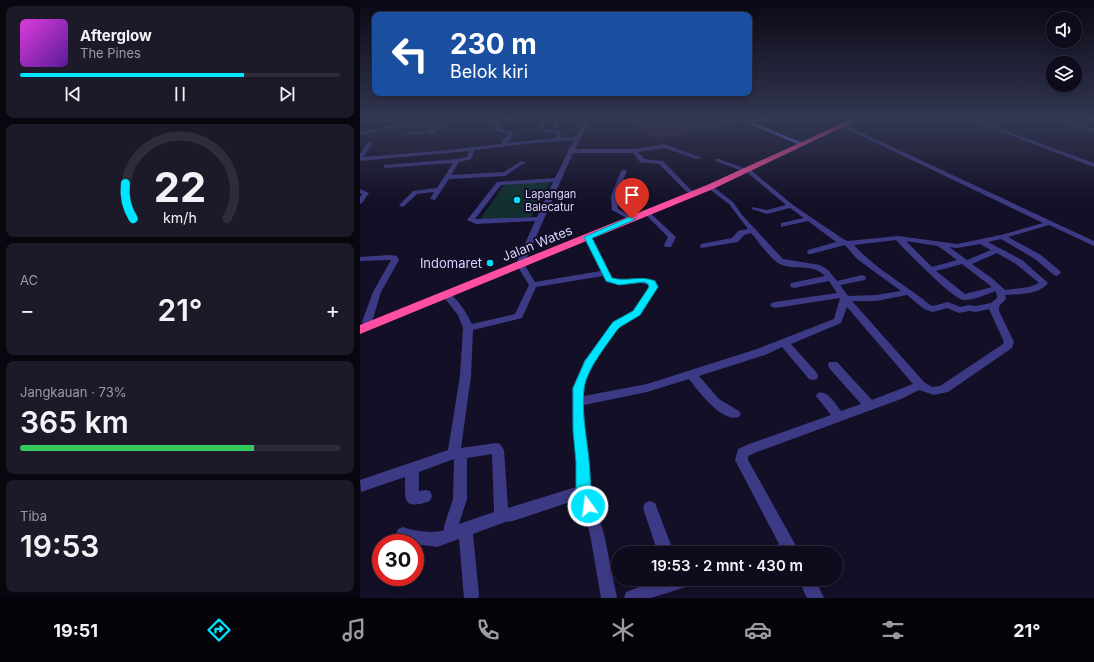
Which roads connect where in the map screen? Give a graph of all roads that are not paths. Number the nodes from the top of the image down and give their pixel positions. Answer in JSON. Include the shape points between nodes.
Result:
{"nodes":[{"id":1,"x":367,"y":148,"type":"edge"},
{"id":2,"x":480,"y":148,"type":"edge"},
{"id":3,"x":572,"y":148,"type":"edge"},
{"id":4,"x":655,"y":148,"type":"edge"},
{"id":5,"x":670,"y":148,"type":"edge"},
{"id":6,"x":794,"y":148,"type":"edge"},
{"id":7,"x":891,"y":148,"type":"edge"},
{"id":8,"x":1046,"y":148,"type":"edge"},
{"id":9,"x":472,"y":149,"type":"junction"},
{"id":10,"x":570,"y":151,"type":"junction"},
{"id":11,"x":635,"y":152,"type":"junction"},
{"id":12,"x":699,"y":158,"type":"dead end"},
{"id":13,"x":360,"y":159,"type":"edge"},
{"id":14,"x":457,"y":160,"type":"junction"},
{"id":15,"x":717,"y":160,"type":"dead end"},
{"id":16,"x":523,"y":162,"type":"dead end"},
{"id":17,"x":386,"y":166,"type":"dead end"},
{"id":18,"x":1094,"y":166,"type":"edge"},
{"id":19,"x":746,"y":170,"type":"junction"},
{"id":20,"x":624,"y":171,"type":"dead end"},
{"id":21,"x":508,"y":173,"type":"junction"},
{"id":22,"x":446,"y":177,"type":"junction"},
{"id":23,"x":557,"y":180,"type":"junction"},
{"id":24,"x":500,"y":182,"type":"junction"},
{"id":25,"x":710,"y":187,"type":"junction"},
{"id":26,"x":438,"y":190,"type":"junction"},
{"id":27,"x":360,"y":191,"type":"edge"},
{"id":28,"x":694,"y":193,"type":"junction"},
{"id":29,"x":433,"y":199,"type":"dead end"},
{"id":30,"x":360,"y":201,"type":"edge"},
{"id":31,"x":402,"y":205,"type":"dead end"},
{"id":32,"x":791,"y":206,"type":"junction"},
{"id":33,"x":754,"y":208,"type":"dead end"},
{"id":34,"x":647,"y":213,"type":"junction"},
{"id":35,"x":539,"y":219,"type":"junction"},
{"id":36,"x":632,"y":219,"type":"junction"},
{"id":37,"x":809,"y":219,"type":"junction"},
{"id":38,"x":1050,"y":223,"type":"junction"},
{"id":39,"x":784,"y":225,"type":"dead end"},
{"id":40,"x":752,"y":230,"type":"junction"},
{"id":41,"x":588,"y":237,"type":"junction"},
{"id":42,"x":1002,"y":237,"type":"junction"},
{"id":43,"x":898,"y":238,"type":"junction"},
{"id":44,"x":982,"y":242,"type":"junction"},
{"id":45,"x":846,"y":243,"type":"junction"},
{"id":46,"x":940,"y":244,"type":"junction"},
{"id":47,"x":1094,"y":244,"type":"edge"},
{"id":48,"x":668,"y":245,"type":"dead end"},
{"id":49,"x":704,"y":246,"type":"dead end"},
{"id":50,"x":999,"y":250,"type":"junction"},
{"id":51,"x":811,"y":252,"type":"dead end"},
{"id":52,"x":360,"y":258,"type":"edge"},
{"id":53,"x":965,"y":262,"type":"junction"},
{"id":54,"x":520,"y":264,"type":"junction"},
{"id":55,"x":930,"y":270,"type":"junction"},
{"id":56,"x":606,"y":273,"type":"junction"},
{"id":57,"x":1057,"y":273,"type":"dead end"},
{"id":58,"x":862,"y":278,"type":"dead end"},
{"id":59,"x":832,"y":281,"type":"junction"},
{"id":60,"x":533,"y":285,"type":"junction"},
{"id":61,"x":794,"y":285,"type":"dead end"},
{"id":62,"x":999,"y":290,"type":"junction"},
{"id":63,"x":909,"y":292,"type":"junction"},
{"id":64,"x":446,"y":295,"type":"junction"},
{"id":65,"x":844,"y":297,"type":"junction"},
{"id":66,"x":775,"y":305,"type":"dead end"},
{"id":67,"x":994,"y":305,"type":"junction"},
{"id":68,"x":365,"y":328,"type":"edge"},
{"id":69,"x":468,"y":328,"type":"junction"},
{"id":70,"x":784,"y":343,"type":"junction"},
{"id":71,"x":833,"y":365,"type":"dead end"},
{"id":72,"x":692,"y":374,"type":"junction"},
{"id":73,"x":813,"y":376,"type":"dead end"},
{"id":74,"x":920,"y":385,"type":"junction"},
{"id":75,"x":822,"y":396,"type":"dead end"},
{"id":76,"x":578,"y":402,"type":"junction"},
{"id":77,"x":870,"y":406,"type":"junction"},
{"id":78,"x":735,"y":414,"type":"dead end"},
{"id":79,"x":839,"y":417,"type":"junction"},
{"id":80,"x":458,"y":454,"type":"junction"},
{"id":81,"x":412,"y":469,"type":"junction"},
{"id":82,"x":361,"y":486,"type":"edge"},
{"id":83,"x":583,"y":491,"type":"junction"},
{"id":84,"x":425,"y":496,"type":"dead end"},
{"id":85,"x":650,"y":508,"type":"dead end"},
{"id":86,"x":505,"y":515,"type":"junction"},
{"id":87,"x":458,"y":532,"type":"junction"},
{"id":88,"x":424,"y":538,"type":"edge"},
{"id":89,"x":664,"y":546,"type":"edge"},
{"id":90,"x":783,"y":546,"type":"edge"},
{"id":91,"x":662,"y":586,"type":"edge"},
{"id":92,"x":810,"y":586,"type":"edge"},
{"id":93,"x":471,"y":595,"type":"dead end"},
{"id":94,"x":609,"y":598,"type":"edge"},
{"id":95,"x":632,"y":598,"type":"edge"},
{"id":96,"x":816,"y":598,"type":"edge"}],
"edges":[{"from":1,"to":13,"type":"street"},
{"from":2,"to":9,"type":"street"},
{"from":3,"to":10,"type":"street"},
{"from":4,"to":11,"type":"street"},
{"from":5,"to":12,"type":"street"},
{"from":6,"to":19,"type":"highway","name":"Jalan Wates"},
{"from":7,"to":38,"type":"street"},
{"from":8,"to":18,"type":"street"},
{"from":9,"to":13,"type":"street"},
{"from":9,"to":14,"type":"street","via":[[470,158]]},
{"from":10,"to":11,"type":"street"},
{"from":10,"to":23,"type":"street"},
{"from":11,"to":28,"type":"street","via":[[642,161],[661,162]]},
{"from":14,"to":17,"type":"street"},
{"from":14,"to":22,"type":"street"},
{"from":15,"to":19,"type":"street"},
{"from":16,"to":21,"type":"street"},
{"from":19,"to":25,"type":"highway","name":"Jalan Wates"},
{"from":19,"to":32,"type":"street"},
{"from":20,"to":36,"type":"street","via":[[614,196],[615,210]]},
{"from":21,"to":22,"type":"street"},
{"from":21,"to":24,"type":"street"},
{"from":22,"to":26,"type":"street"},
{"from":23,"to":24,"type":"street"},
{"from":23,"to":35,"type":"street"},
{"from":24,"to":35,"type":"street","via":[[471,221]]},
{"from":25,"to":28,"type":"highway","name":"Jalan Wates"},
{"from":25,"to":40,"type":"street","via":[[731,203]]},
{"from":26,"to":29,"type":"street"},
{"from":26,"to":31,"type":"street","via":[[415,192]]},
{"from":27,"to":30,"type":"street","via":[[366,193]]},
{"from":28,"to":34,"type":"highway","name":"Jalan Wates"},
{"from":32,"to":33,"type":"street","via":[[767,212]]},
{"from":32,"to":37,"type":"street"},
{"from":34,"to":36,"type":"highway","name":"Jalan Wates"},
{"from":34,"to":48,"type":"street","via":[[672,237]]},
{"from":35,"to":54,"type":"street"},
{"from":36,"to":41,"type":"highway","name":"Jalan Wates"},
{"from":37,"to":39,"type":"street"},
{"from":37,"to":45,"type":"street"},
{"from":38,"to":42,"type":"street"},
{"from":38,"to":47,"type":"street"},
{"from":40,"to":49,"type":"street","via":[[741,233],[735,240]]},
{"from":40,"to":59,"type":"street","via":[[780,261],[822,269]]},
{"from":41,"to":54,"type":"highway","name":"Jalan Wates"},
{"from":41,"to":56,"type":"street"},
{"from":42,"to":44,"type":"street"},
{"from":42,"to":57,"type":"street","via":[[1038,258]]},
{"from":43,"to":45,"type":"street"},
{"from":43,"to":46,"type":"street"},
{"from":43,"to":55,"type":"street"},
{"from":44,"to":46,"type":"street","via":[[957,246]]},
{"from":44,"to":50,"type":"street"},
{"from":45,"to":51,"type":"street"},
{"from":45,"to":63,"type":"street","via":[[860,257]]},
{"from":46,"to":53,"type":"street"},
{"from":50,"to":53,"type":"street"},
{"from":50,"to":62,"type":"street","via":[[1019,262],[1044,283],[1023,291]]},
{"from":52,"to":68,"type":"street","via":[[390,257],[395,260],[377,292]]},
{"from":53,"to":55,"type":"street"},
{"from":53,"to":62,"type":"street"},
{"from":54,"to":60,"type":"street"},
{"from":54,"to":64,"type":"highway","name":"Jalan Wates"},
{"from":55,"to":62,"type":"street","via":[[963,297]]},
{"from":56,"to":60,"type":"street"},
{"from":56,"to":76,"type":"street","via":[[613,282],[645,280],[652,282],[654,287],[636,313],[613,328],[588,364],[578,388]]},
{"from":58,"to":59,"type":"street"},
{"from":59,"to":61,"type":"street"},
{"from":59,"to":65,"type":"street"},
{"from":60,"to":69,"type":"street","via":[[519,316]]},
{"from":62,"to":67,"type":"street","via":[[1001,299]]},
{"from":63,"to":65,"type":"street","via":[[876,298]]},
{"from":63,"to":67,"type":"street","via":[[927,307],[934,309],[948,305],[959,310]]},
{"from":64,"to":68,"type":"highway","name":"Jalan Wates"},
{"from":64,"to":69,"type":"street","via":[[457,305]]},
{"from":65,"to":66,"type":"street"},
{"from":65,"to":70,"type":"street","via":[[838,321]]},
{"from":65,"to":74,"type":"street"},
{"from":67,"to":74,"type":"street","via":[[994,311],[1008,337],[1008,346],[944,389],[937,392],[929,391]]},
{"from":69,"to":80,"type":"street"},
{"from":70,"to":72,"type":"street"},
{"from":70,"to":73,"type":"street"},
{"from":71,"to":77,"type":"street"},
{"from":72,"to":76,"type":"street","via":[[648,388]]},
{"from":72,"to":78,"type":"street","via":[[703,391],[718,406]]},
{"from":74,"to":77,"type":"street"},
{"from":75,"to":79,"type":"street"},
{"from":76,"to":83,"type":"street"},
{"from":77,"to":79,"type":"street"},
{"from":79,"to":90,"type":"street","via":[[743,453],[741,460]]},
{"from":80,"to":81,"type":"street"},
{"from":80,"to":86,"type":"street","via":[[498,448],[500,510]]},
{"from":80,"to":87,"type":"street","via":[[460,499],[452,526]]},
{"from":81,"to":82,"type":"street"},
{"from":81,"to":84,"type":"street","via":[[412,497],[418,499]]},
{"from":83,"to":86,"type":"street"},
{"from":83,"to":94,"type":"street","via":[[597,534]]},
{"from":85,"to":89,"type":"street"},
{"from":86,"to":87,"type":"street"},
{"from":87,"to":88,"type":"street","via":[[437,540]]},
{"from":87,"to":93,"type":"street","via":[[469,562]]},
{"from":91,"to":95,"type":"street"},
{"from":92,"to":96,"type":"street"}]}
